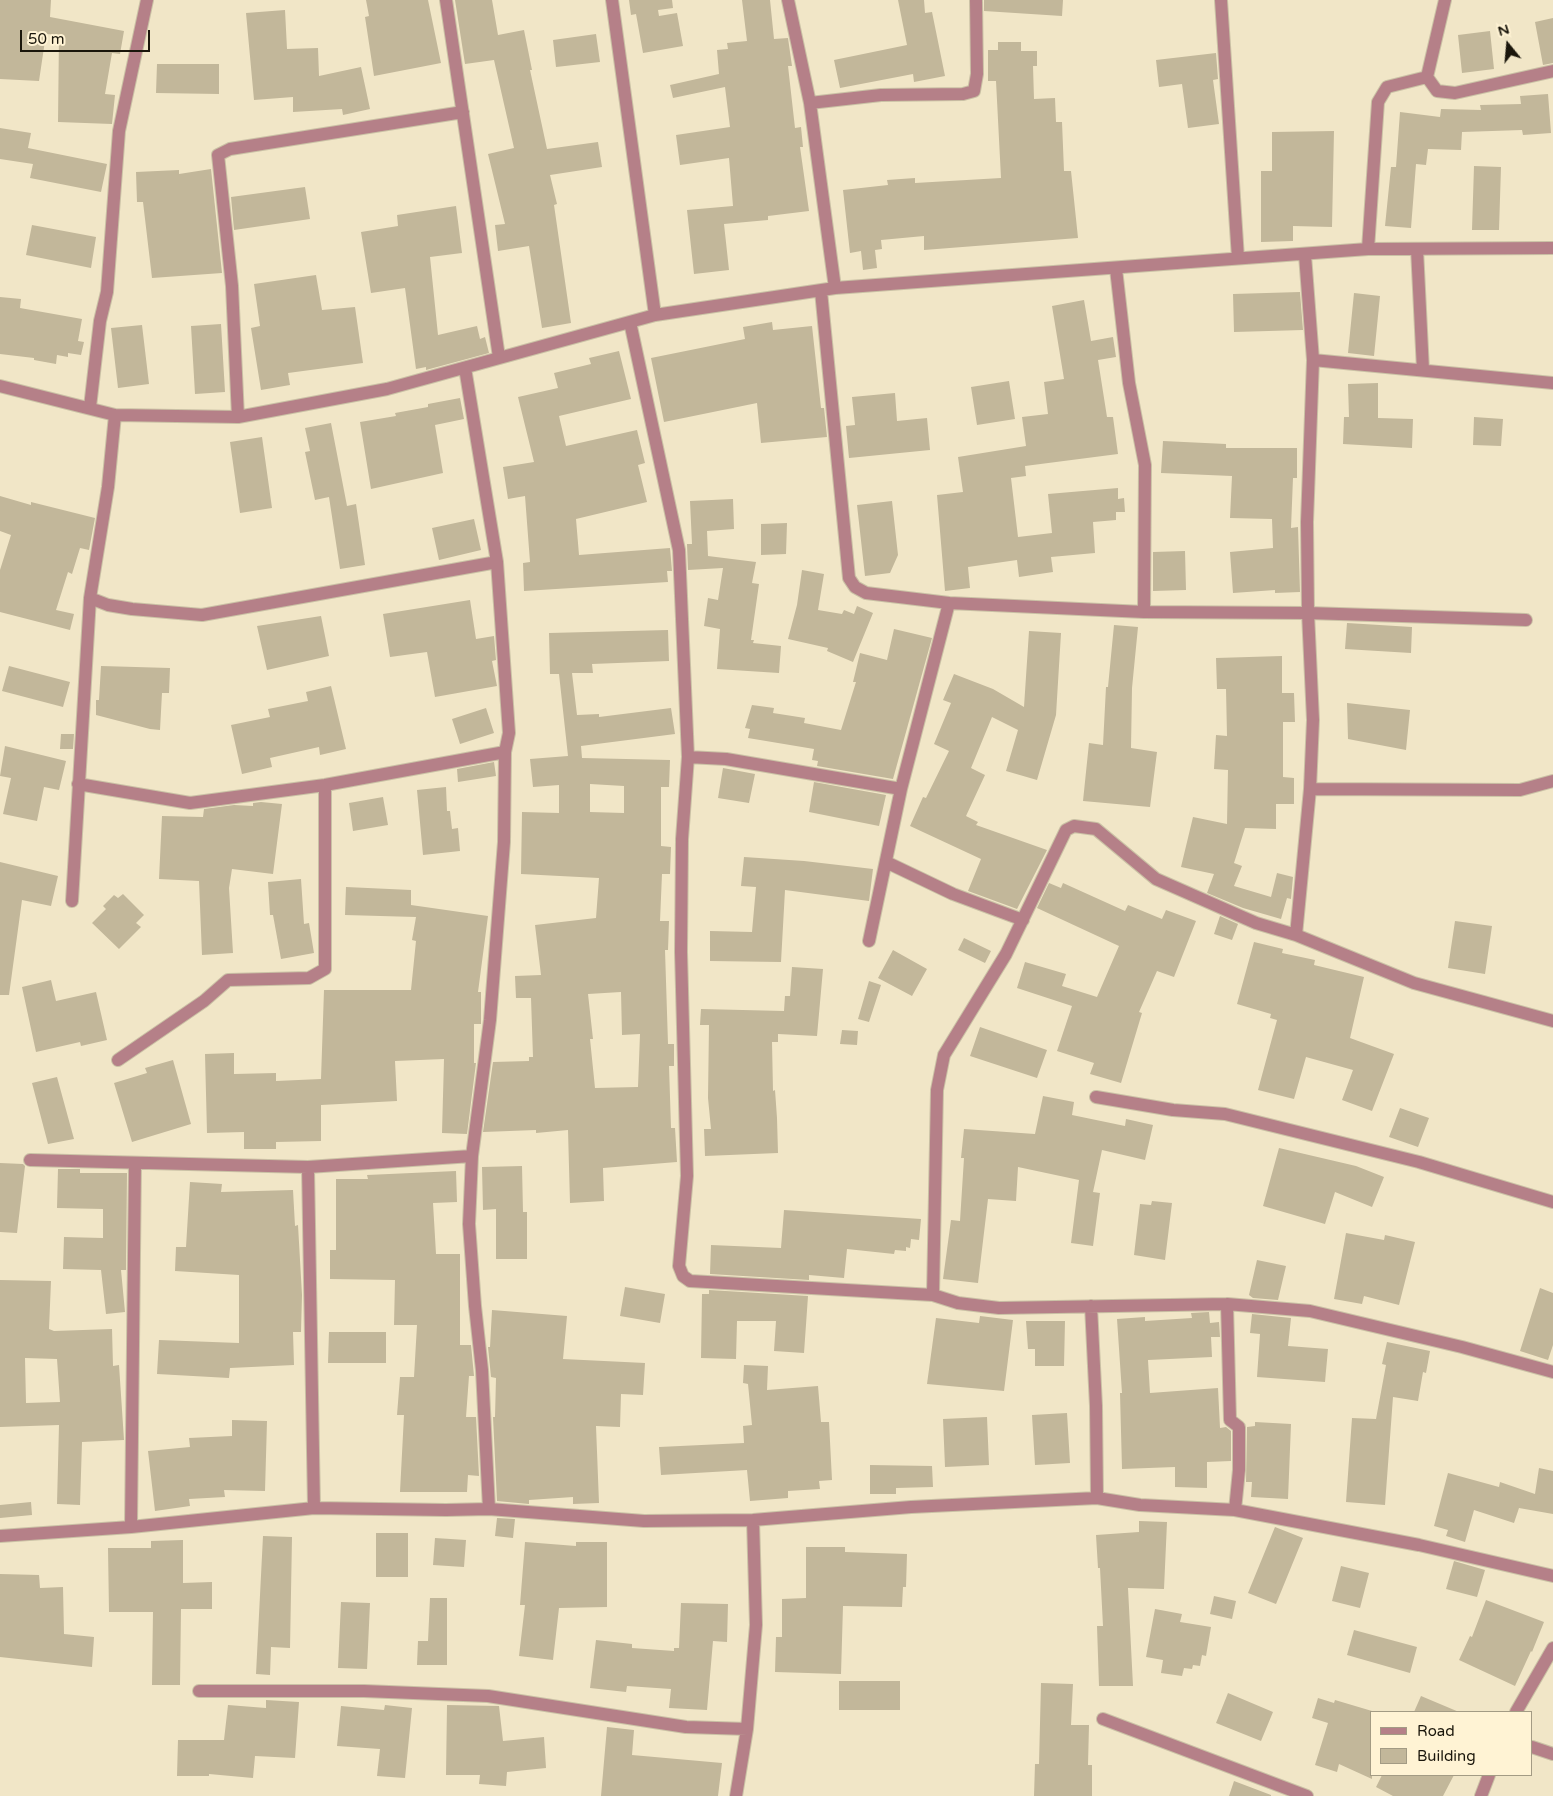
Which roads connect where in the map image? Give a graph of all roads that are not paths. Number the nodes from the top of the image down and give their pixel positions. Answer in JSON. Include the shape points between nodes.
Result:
{"nodes":[{"id":1,"x":147,"y":0,"type":"edge"},
{"id":2,"x":446,"y":0,"type":"edge"},
{"id":3,"x":612,"y":0,"type":"edge"},
{"id":4,"x":788,"y":0,"type":"edge"},
{"id":5,"x":976,"y":0,"type":"edge"},
{"id":6,"x":1221,"y":0,"type":"edge"},
{"id":7,"x":1445,"y":0,"type":"edge"},
{"id":8,"x":1553,"y":71,"type":"edge"},
{"id":9,"x":1427,"y":77,"type":"junction"},
{"id":10,"x":810,"y":102,"type":"junction"},
{"id":11,"x":462,"y":112,"type":"junction"},
{"id":12,"x":1553,"y":248,"type":"edge"},
{"id":13,"x":1368,"y":249,"type":"junction"},
{"id":14,"x":1417,"y":249,"type":"junction"},
{"id":15,"x":1305,"y":255,"type":"junction"},
{"id":16,"x":1238,"y":258,"type":"junction"},
{"id":17,"x":1116,"y":269,"type":"junction"},
{"id":18,"x":835,"y":288,"type":"junction"},
{"id":19,"x":821,"y":291,"type":"junction"},
{"id":20,"x":655,"y":315,"type":"junction"},
{"id":21,"x":630,"y":322,"type":"junction"},
{"id":22,"x":499,"y":358,"type":"junction"},
{"id":23,"x":1313,"y":360,"type":"junction"},
{"id":24,"x":465,"y":368,"type":"junction"},
{"id":25,"x":1423,"y":370,"type":"junction"},
{"id":26,"x":1553,"y":383,"type":"edge"},
{"id":27,"x":0,"y":386,"type":"edge"},
{"id":28,"x":90,"y":407,"type":"junction"},
{"id":29,"x":114,"y":415,"type":"junction"},
{"id":30,"x":238,"y":417,"type":"junction"},
{"id":31,"x":497,"y":562,"type":"junction"},
{"id":32,"x":90,"y":598,"type":"junction"},
{"id":33,"x":949,"y":603,"type":"junction"},
{"id":34,"x":1144,"y":612,"type":"junction"},
{"id":35,"x":1308,"y":613,"type":"junction"},
{"id":36,"x":1526,"y":620,"type":"dead end"},
{"id":37,"x":505,"y":752,"type":"junction"},
{"id":38,"x":688,"y":757,"type":"junction"},
{"id":39,"x":1553,"y":781,"type":"edge"},
{"id":40,"x":78,"y":784,"type":"junction"},
{"id":41,"x":325,"y":785,"type":"junction"},
{"id":42,"x":901,"y":789,"type":"junction"},
{"id":43,"x":1310,"y":789,"type":"junction"},
{"id":44,"x":886,"y":862,"type":"junction"},
{"id":45,"x":72,"y":901,"type":"dead end"},
{"id":46,"x":1023,"y":920,"type":"junction"},
{"id":47,"x":1296,"y":935,"type":"junction"},
{"id":48,"x":869,"y":941,"type":"dead end"},
{"id":49,"x":1553,"y":1021,"type":"edge"},
{"id":50,"x":118,"y":1060,"type":"dead end"},
{"id":51,"x":1096,"y":1097,"type":"dead end"},
{"id":52,"x":472,"y":1156,"type":"junction"},
{"id":53,"x":30,"y":1160,"type":"dead end"},
{"id":54,"x":135,"y":1163,"type":"junction"},
{"id":55,"x":308,"y":1167,"type":"junction"},
{"id":56,"x":1553,"y":1202,"type":"edge"},
{"id":57,"x":933,"y":1295,"type":"junction"},
{"id":58,"x":1227,"y":1304,"type":"junction"},
{"id":59,"x":1091,"y":1306,"type":"junction"},
{"id":60,"x":1553,"y":1372,"type":"edge"},
{"id":61,"x":1096,"y":1498,"type":"junction"},
{"id":62,"x":314,"y":1508,"type":"junction"},
{"id":63,"x":489,"y":1509,"type":"junction"},
{"id":64,"x":1235,"y":1510,"type":"junction"},
{"id":65,"x":753,"y":1520,"type":"junction"},
{"id":66,"x":131,"y":1527,"type":"junction"},
{"id":67,"x":0,"y":1536,"type":"edge"},
{"id":68,"x":1553,"y":1576,"type":"edge"},
{"id":69,"x":1553,"y":1648,"type":"edge"},
{"id":70,"x":199,"y":1691,"type":"dead end"},
{"id":71,"x":1517,"y":1711,"type":"edge"},
{"id":72,"x":1103,"y":1719,"type":"dead end"},
{"id":73,"x":747,"y":1729,"type":"junction"},
{"id":74,"x":1533,"y":1747,"type":"edge"},
{"id":75,"x":1553,"y":1754,"type":"edge"},
{"id":76,"x":1489,"y":1776,"type":"edge"},
{"id":77,"x":736,"y":1796,"type":"edge"},
{"id":78,"x":1307,"y":1796,"type":"edge"},
{"id":79,"x":1481,"y":1796,"type":"edge"}],
"edges":[{"from":1,"to":28,"type":"street","via":[[119,131],[107,292],[100,321]]},
{"from":2,"to":11,"type":"street"},
{"from":3,"to":20,"type":"street"},
{"from":4,"to":10,"type":"street"},
{"from":5,"to":10,"type":"street","via":[[977,74],[974,91]]},
{"from":6,"to":16,"type":"street"},
{"from":7,"to":9,"type":"street"},
{"from":8,"to":9,"type":"street","via":[[1455,93],[1437,91]]},
{"from":9,"to":13,"type":"street","via":[[1387,87],[1378,102]]},
{"from":10,"to":18,"type":"street"},
{"from":11,"to":22,"type":"street"},
{"from":11,"to":30,"type":"street","via":[[230,149],[218,155],[232,286]]},
{"from":12,"to":14,"type":"street"},
{"from":13,"to":14,"type":"street"},
{"from":13,"to":15,"type":"street"},
{"from":14,"to":25,"type":"street"},
{"from":15,"to":16,"type":"street"},
{"from":15,"to":23,"type":"street"},
{"from":16,"to":17,"type":"street"},
{"from":17,"to":18,"type":"street"},
{"from":17,"to":34,"type":"street","via":[[1129,383],[1145,465]]},
{"from":18,"to":19,"type":"street"},
{"from":19,"to":20,"type":"street"},
{"from":19,"to":33,"type":"street","via":[[849,578],[855,587],[866,593]]},
{"from":20,"to":21,"type":"street"},
{"from":21,"to":22,"type":"street"},
{"from":21,"to":38,"type":"street","via":[[679,550]]},
{"from":22,"to":24,"type":"street"},
{"from":23,"to":25,"type":"street"},
{"from":23,"to":35,"type":"street","via":[[1307,522]]},
{"from":24,"to":30,"type":"street","via":[[387,389]]},
{"from":24,"to":31,"type":"street"},
{"from":25,"to":26,"type":"street"},
{"from":27,"to":28,"type":"street"},
{"from":28,"to":29,"type":"street"},
{"from":29,"to":30,"type":"street"},
{"from":29,"to":32,"type":"street","via":[[108,486]]},
{"from":31,"to":32,"type":"street","via":[[202,614],[132,609]]},
{"from":31,"to":37,"type":"street","via":[[509,733]]},
{"from":32,"to":40,"type":"street"},
{"from":33,"to":34,"type":"street"},
{"from":33,"to":42,"type":"street"},
{"from":34,"to":35,"type":"street"},
{"from":35,"to":36,"type":"street"},
{"from":35,"to":43,"type":"street","via":[[1313,720]]},
{"from":37,"to":41,"type":"street"},
{"from":37,"to":52,"type":"street","via":[[504,842],[490,1020]]},
{"from":38,"to":42,"type":"street","via":[[726,759]]},
{"from":38,"to":57,"type":"street","via":[[682,839],[680,952],[687,1176],[679,1266],[683,1276],[690,1280]]},
{"from":39,"to":43,"type":"street","via":[[1520,790]]},
{"from":40,"to":41,"type":"street","via":[[190,803]]},
{"from":40,"to":45,"type":"street"},
{"from":41,"to":50,"type":"street","via":[[325,969],[309,978],[228,980],[204,1001]]},
{"from":42,"to":44,"type":"street"},
{"from":43,"to":47,"type":"street"},
{"from":44,"to":46,"type":"street","via":[[953,894]]},
{"from":44,"to":48,"type":"street"},
{"from":46,"to":47,"type":"street","via":[[1066,830],[1074,826],[1096,828],[1156,879],[1256,923]]},
{"from":46,"to":57,"type":"street","via":[[1006,954],[944,1054],[937,1090]]},
{"from":47,"to":49,"type":"street","via":[[1414,983]]},
{"from":51,"to":56,"type":"street","via":[[1173,1110],[1225,1114],[1419,1162]]},
{"from":52,"to":55,"type":"street"},
{"from":52,"to":63,"type":"street","via":[[470,1224]]},
{"from":53,"to":54,"type":"street"},
{"from":54,"to":55,"type":"street"},
{"from":54,"to":66,"type":"street"},
{"from":55,"to":62,"type":"street"},
{"from":57,"to":59,"type":"street","via":[[958,1303],[1000,1308]]},
{"from":58,"to":59,"type":"street"},
{"from":58,"to":60,"type":"street","via":[[1310,1311]]},
{"from":58,"to":64,"type":"street","via":[[1230,1420],[1239,1426]]},
{"from":59,"to":61,"type":"street"},
{"from":61,"to":64,"type":"street","via":[[1140,1505]]},
{"from":61,"to":65,"type":"street","via":[[911,1507]]},
{"from":62,"to":63,"type":"street"},
{"from":62,"to":66,"type":"street"},
{"from":63,"to":65,"type":"street","via":[[644,1521]]},
{"from":64,"to":68,"type":"street","via":[[1419,1545]]},
{"from":65,"to":73,"type":"street","via":[[756,1625]]},
{"from":66,"to":67,"type":"street"},
{"from":69,"to":71,"type":"street"},
{"from":70,"to":73,"type":"street","via":[[364,1691],[488,1696],[686,1727]]},
{"from":72,"to":78,"type":"street"},
{"from":73,"to":77,"type":"street"},
{"from":74,"to":75,"type":"street"},
{"from":76,"to":79,"type":"street"}]}
